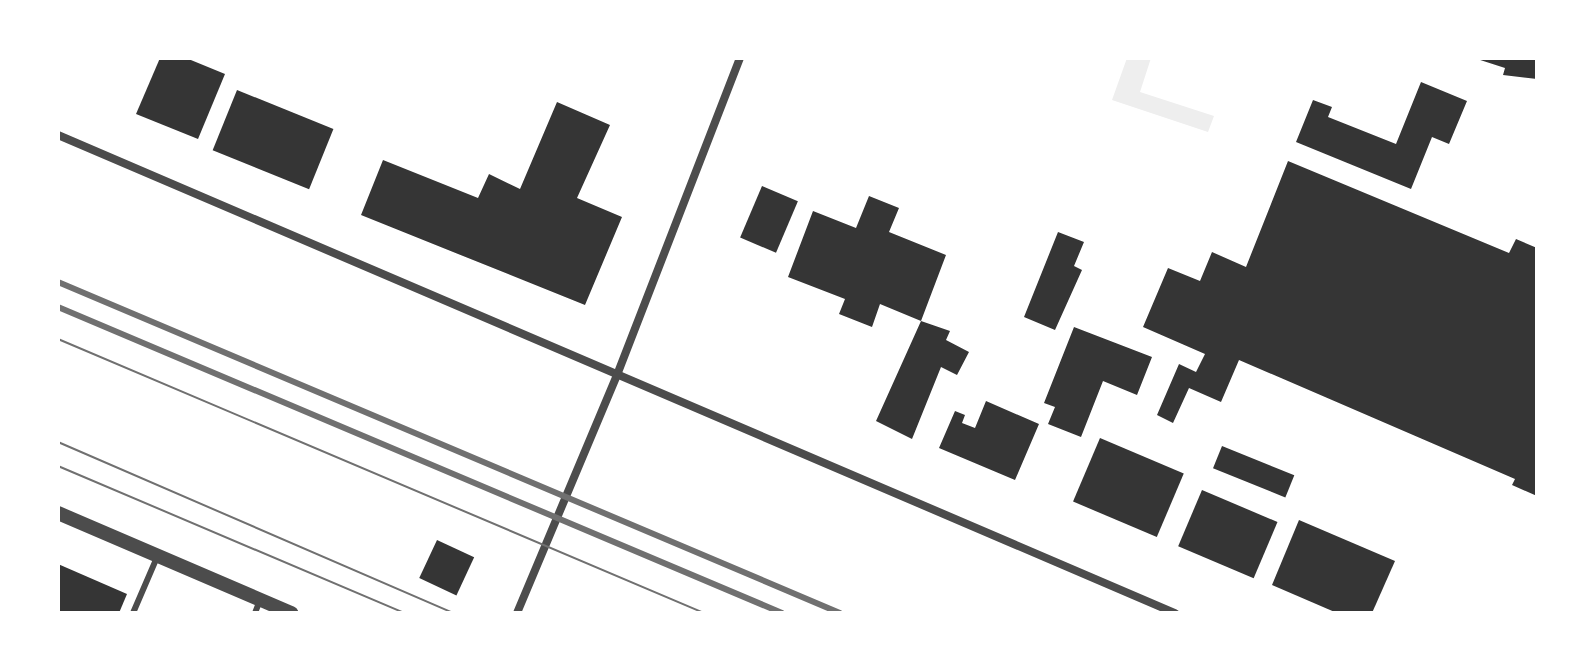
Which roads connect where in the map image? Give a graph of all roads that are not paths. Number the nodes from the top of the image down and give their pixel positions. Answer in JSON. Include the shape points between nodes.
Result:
{"nodes":[{"id":1,"x":740,"y":58,"type":"edge"},
{"id":2,"x":58,"y":135,"type":"edge"},
{"id":3,"x":617,"y":375,"type":"junction"},
{"id":4,"x":58,"y":513,"type":"edge"},
{"id":5,"x":158,"y":555,"type":"junction"},
{"id":6,"x":258,"y":606,"type":"edge"},
{"id":7,"x":133,"y":613,"type":"edge"},
{"id":8,"x":291,"y":613,"type":"edge"},
{"id":9,"x":517,"y":613,"type":"edge"},
{"id":10,"x":1175,"y":613,"type":"edge"}],
"edges":[{"from":1,"to":3,"type":"street"},
{"from":2,"to":3,"type":"street"},
{"from":3,"to":9,"type":"street"},
{"from":3,"to":10,"type":"street"},
{"from":4,"to":5,"type":"street"},
{"from":5,"to":6,"type":"street"},
{"from":5,"to":7,"type":"lane"},
{"from":6,"to":8,"type":"street"}]}
